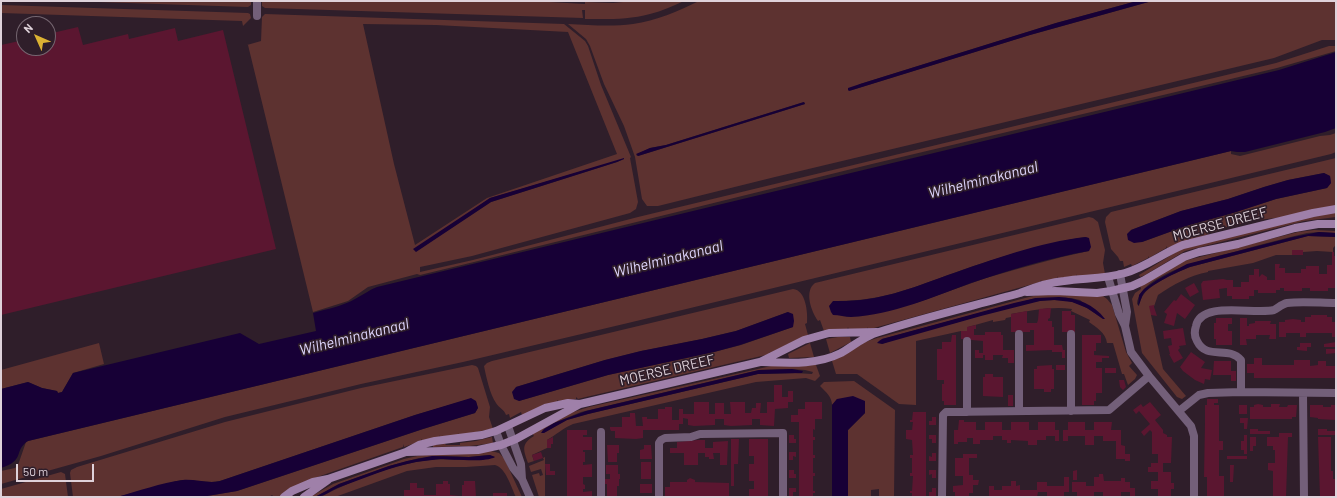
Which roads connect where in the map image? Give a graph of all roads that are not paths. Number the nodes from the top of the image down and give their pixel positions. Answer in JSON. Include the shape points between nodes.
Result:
{"nodes":[{"id":1,"x":258,"y":1,"type":"edge"},
{"id":2,"x":257,"y":16,"type":"dead end"},
{"id":3,"x":1336,"y":209,"type":"edge"},
{"id":4,"x":1336,"y":224,"type":"edge"},
{"id":5,"x":1120,"y":274,"type":"junction"},
{"id":6,"x":1108,"y":277,"type":"junction"},
{"id":7,"x":1123,"y":288,"type":"junction"},
{"id":8,"x":1111,"y":291,"type":"junction"},
{"id":9,"x":1020,"y":293,"type":"junction"},
{"id":10,"x":1336,"y":303,"type":"edge"},
{"id":11,"x":1125,"y":326,"type":"junction"},
{"id":12,"x":877,"y":332,"type":"junction"},
{"id":13,"x":1019,"y":334,"type":"dead end"},
{"id":14,"x":1071,"y":334,"type":"dead end"},
{"id":15,"x":968,"y":341,"type":"dead end"},
{"id":16,"x":760,"y":362,"type":"junction"},
{"id":17,"x":1149,"y":376,"type":"junction"},
{"id":18,"x":1241,"y":392,"type":"junction"},
{"id":19,"x":1303,"y":393,"type":"junction"},
{"id":20,"x":1336,"y":393,"type":"edge"},
{"id":21,"x":580,"y":404,"type":"junction"},
{"id":22,"x":1019,"y":411,"type":"junction"},
{"id":23,"x":1071,"y":411,"type":"junction"},
{"id":24,"x":1179,"y":411,"type":"junction"},
{"id":25,"x":967,"y":412,"type":"junction"},
{"id":26,"x":508,"y":426,"type":"junction"},
{"id":27,"x":496,"y":431,"type":"junction"},
{"id":28,"x":600,"y":432,"type":"dead end"},
{"id":29,"x":512,"y":440,"type":"junction"},
{"id":30,"x":501,"y":445,"type":"junction"},
{"id":31,"x":406,"y":452,"type":"junction"},
{"id":32,"x":522,"y":478,"type":"junction"},
{"id":33,"x":328,"y":479,"type":"junction"},
{"id":34,"x":284,"y":497,"type":"edge"},
{"id":35,"x":304,"y":497,"type":"edge"},
{"id":36,"x":530,"y":497,"type":"edge"},
{"id":37,"x":601,"y":497,"type":"edge"},
{"id":38,"x":659,"y":497,"type":"edge"},
{"id":39,"x":783,"y":497,"type":"edge"},
{"id":40,"x":942,"y":497,"type":"edge"},
{"id":41,"x":1194,"y":497,"type":"edge"},
{"id":42,"x":1304,"y":497,"type":"edge"}],
"edges":[{"from":1,"to":2,"type":"street"},
{"from":3,"to":5,"type":"street","name":"MOERSE DREEF","via":[[1183,245],[1139,268]]},
{"from":4,"to":7,"type":"street","name":"MOERSE DREEF","via":[[1295,228],[1199,252],[1184,257],[1144,281]]},
{"from":5,"to":6,"type":"street","name":"MOERSE DREEF"},
{"from":5,"to":7,"type":"street"},
{"from":6,"to":8,"type":"street"},
{"from":6,"to":9,"type":"street","name":"MOERSE DREEF","via":[[1040,285]]},
{"from":7,"to":8,"type":"street","name":"MOERSE DREEF"},
{"from":7,"to":11,"type":"street","via":[[1127,312]]},
{"from":8,"to":9,"type":"street","name":"MOERSE DREEF"},
{"from":8,"to":11,"type":"street"},
{"from":9,"to":12,"type":"street","name":"MOERSE DREEF"},
{"from":10,"to":18,"type":"street","via":[[1286,303],[1274,310],[1214,311],[1204,314],[1197,321],[1194,332],[1196,340],[1202,348],[1213,353],[1231,353],[1241,360]]},
{"from":11,"to":17,"type":"street","via":[[1131,352]]},
{"from":12,"to":16,"type":"street","name":"MOERSE DREEF","via":[[820,335],[804,340]]},
{"from":12,"to":16,"type":"street","name":"MOERSE DREEF","via":[[840,353],[820,360],[794,364]]},
{"from":13,"to":22,"type":"street"},
{"from":14,"to":23,"type":"street"},
{"from":15,"to":25,"type":"street"},
{"from":16,"to":21,"type":"street","name":"MOERSE DREEF"},
{"from":17,"to":23,"type":"street","via":[[1109,410]]},
{"from":17,"to":24,"type":"street"},
{"from":18,"to":19,"type":"street"},
{"from":18,"to":24,"type":"street","via":[[1199,395]]},
{"from":19,"to":20,"type":"street"},
{"from":19,"to":42,"type":"street"},
{"from":21,"to":26,"type":"street","name":"MOERSE DREEF","via":[[568,403],[545,408]]},
{"from":21,"to":29,"type":"street","name":"MOERSE DREEF"},
{"from":22,"to":23,"type":"street"},
{"from":22,"to":25,"type":"street"},
{"from":24,"to":41,"type":"street","via":[[1191,426],[1194,436]]},
{"from":25,"to":40,"type":"street","via":[[944,413]]},
{"from":26,"to":27,"type":"street","name":"MOERSE DREEF"},
{"from":26,"to":29,"type":"street"},
{"from":27,"to":30,"type":"street"},
{"from":27,"to":31,"type":"street","name":"MOERSE DREEF","via":[[434,441]]},
{"from":28,"to":37,"type":"street"},
{"from":29,"to":30,"type":"street","name":"MOERSE DREEF"},
{"from":29,"to":32,"type":"street","via":[[521,464]]},
{"from":30,"to":31,"type":"street","name":"MOERSE DREEF","via":[[478,450]]},
{"from":30,"to":32,"type":"street","via":[[513,468]]},
{"from":31,"to":33,"type":"street","name":"MOERSE DREEF"},
{"from":32,"to":36,"type":"street"},
{"from":33,"to":34,"type":"street","name":"MOERSE DREEF","via":[[313,482]]},
{"from":33,"to":35,"type":"street","name":"MOERSE DREEF"},
{"from":38,"to":39,"type":"street","via":[[661,440],[700,434],[783,433]]}]}
